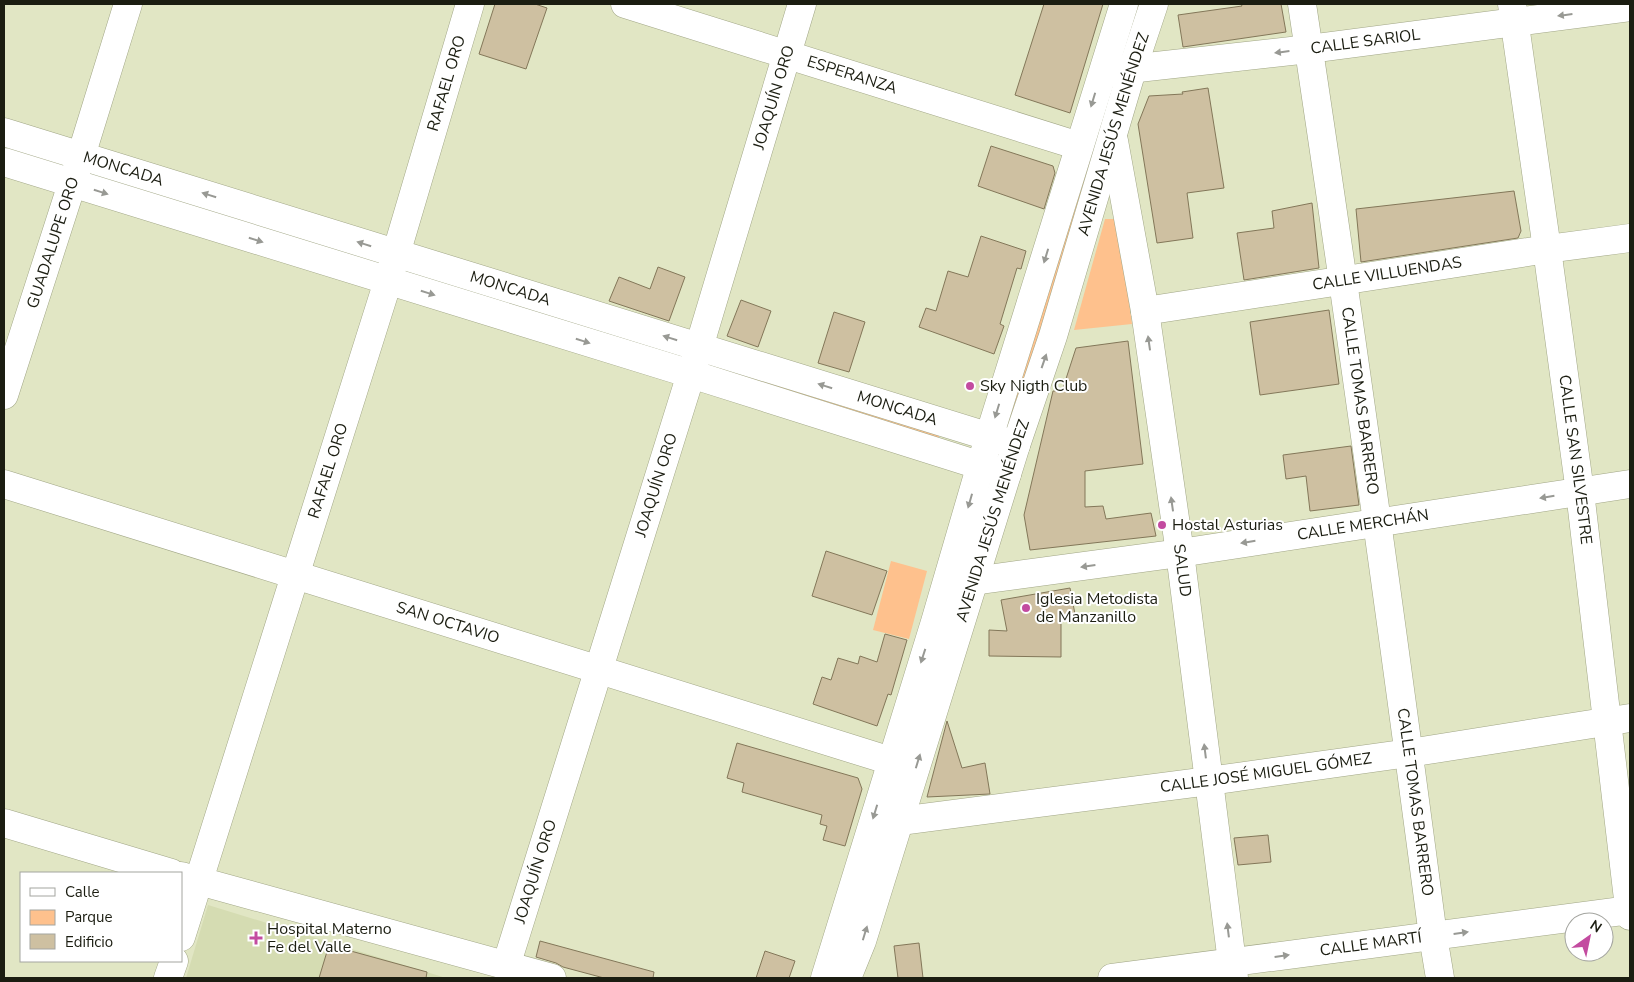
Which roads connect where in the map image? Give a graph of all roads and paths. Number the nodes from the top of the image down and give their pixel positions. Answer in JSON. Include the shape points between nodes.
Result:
{"nodes":[{"id":1,"x":128,"y":4,"type":"edge"},
{"id":2,"x":470,"y":4,"type":"edge"},
{"id":3,"x":625,"y":4,"type":"edge"},
{"id":4,"x":802,"y":4,"type":"edge"},
{"id":5,"x":1124,"y":4,"type":"edge"},
{"id":6,"x":1154,"y":4,"type":"edge"},
{"id":7,"x":1302,"y":4,"type":"edge"},
{"id":8,"x":1630,"y":6,"type":"edge"},
{"id":9,"x":1513,"y":13,"type":"edge"},
{"id":10,"x":1308,"y":49,"type":"junction"},
{"id":11,"x":786,"y":55,"type":"junction"},
{"id":12,"x":1132,"y":70,"type":"junction"},
{"id":13,"x":1102,"y":72,"type":"junction"},
{"id":14,"x":4,"y":132,"type":"edge"},
{"id":15,"x":1113,"y":135,"type":"junction"},
{"id":16,"x":1080,"y":146,"type":"junction"},
{"id":17,"x":82,"y":156,"type":"junction"},
{"id":18,"x":4,"y":162,"type":"edge"},
{"id":19,"x":73,"y":184,"type":"junction"},
{"id":20,"x":1630,"y":238,"type":"edge"},
{"id":21,"x":1547,"y":249,"type":"junction"},
{"id":22,"x":396,"y":254,"type":"junction"},
{"id":23,"x":1344,"y":280,"type":"junction"},
{"id":24,"x":388,"y":281,"type":"junction"},
{"id":25,"x":1144,"y":311,"type":"junction"},
{"id":26,"x":698,"y":347,"type":"junction"},
{"id":27,"x":691,"y":374,"type":"junction"},
{"id":28,"x":4,"y":395,"type":"edge"},
{"id":29,"x":989,"y":437,"type":"junction"},
{"id":30,"x":1016,"y":445,"type":"junction"},
{"id":31,"x":980,"y":466,"type":"junction"},
{"id":32,"x":1007,"y":474,"type":"junction"},
{"id":33,"x":4,"y":484,"type":"edge"},
{"id":34,"x":1630,"y":484,"type":"edge"},
{"id":35,"x":1580,"y":492,"type":"junction"},
{"id":36,"x":1378,"y":522,"type":"junction"},
{"id":37,"x":1180,"y":553,"type":"junction"},
{"id":38,"x":297,"y":575,"type":"junction"},
{"id":39,"x":960,"y":582,"type":"junction"},
{"id":40,"x":599,"y":669,"type":"junction"},
{"id":41,"x":1619,"y":720,"type":"edge"},
{"id":42,"x":1409,"y":753,"type":"junction"},
{"id":43,"x":891,"y":761,"type":"junction"},
{"id":44,"x":1209,"y":781,"type":"junction"},
{"id":45,"x":900,"y":821,"type":"junction"},
{"id":46,"x":4,"y":823,"type":"edge"},
{"id":47,"x":168,"y":872,"type":"edge"},
{"id":48,"x":190,"y":879,"type":"edge"},
{"id":49,"x":1630,"y":912,"type":"edge"},
{"id":50,"x":182,"y":931,"type":"edge"},
{"id":51,"x":1433,"y":936,"type":"junction"},
{"id":52,"x":174,"y":962,"type":"edge"},
{"id":53,"x":506,"y":966,"type":"junction"},
{"id":54,"x":1233,"y":971,"type":"edge"},
{"id":55,"x":168,"y":978,"type":"edge"},
{"id":56,"x":552,"y":978,"type":"edge"},
{"id":57,"x":825,"y":978,"type":"edge"},
{"id":58,"x":847,"y":978,"type":"edge"},
{"id":59,"x":1112,"y":978,"type":"edge"},
{"id":60,"x":1440,"y":978,"type":"edge"}],
"edges":[{"from":1,"to":17,"type":"street","name":"GUADALUPE ORO"},
{"from":2,"to":22,"type":"street","name":"RAFAEL ORO"},
{"from":3,"to":11,"type":"street","name":"ESPERANZA"},
{"from":4,"to":11,"type":"street","name":"JOAQUÍN ORO"},
{"from":5,"to":13,"type":"street","name":"AVENIDA JESÚS MENÉNDEZ"},
{"from":6,"to":12,"type":"street","name":"AVENIDA JESÚS MENÉNDEZ"},
{"from":7,"to":10,"type":"street","name":"CALLE TOMAS BARRERO"},
{"from":8,"to":9,"type":"street","name":"CALLE SARIOL","one_way":true},
{"from":9,"to":10,"type":"street","name":"CALLE SARIOL"},
{"from":9,"to":21,"type":"street","name":"CALLE SAN SILVESTRE"},
{"from":10,"to":12,"type":"street","name":"CALLE SARIOL","one_way":true},
{"from":10,"to":23,"type":"street","name":"CALLE TOMAS BARRERO"},
{"from":11,"to":16,"type":"street","name":"ESPERANZA"},
{"from":11,"to":26,"type":"street","name":"JOAQUÍN ORO"},
{"from":12,"to":13,"type":"street","name":"CALLE SARIOL"},
{"from":12,"to":15,"type":"street","name":"AVENIDA JESÚS MENÉNDEZ"},
{"from":13,"to":16,"type":"street","name":"AVENIDA JESÚS MENÉNDEZ","one_way":true},
{"from":14,"to":17,"type":"street","name":"MONCADA"},
{"from":15,"to":25,"type":"street","name":"SALUD"},
{"from":30,"to":15,"type":"street","name":"AVENIDA JESÚS MENÉNDEZ","one_way":true,"via":[[1053,336]]},
{"from":16,"to":29,"type":"street","name":"AVENIDA JESÚS MENÉNDEZ","one_way":true},
{"from":17,"to":19,"type":"street","name":"GUADALUPE ORO"},
{"from":22,"to":17,"type":"street","name":"MONCADA","one_way":true},
{"from":18,"to":19,"type":"street","name":"MONCADA"},
{"from":19,"to":24,"type":"street","name":"MONCADA","one_way":true},
{"from":19,"to":28,"type":"street","name":"GUADALUPE ORO"},
{"from":20,"to":21,"type":"street","name":"CALLE VILLUENDAS"},
{"from":21,"to":23,"type":"street","name":"CALLE VILLUENDAS"},
{"from":21,"to":35,"type":"street","name":"CALLE SAN SILVESTRE"},
{"from":22,"to":24,"type":"street","name":"RAFAEL ORO"},
{"from":26,"to":22,"type":"street","name":"MONCADA","one_way":true},
{"from":23,"to":25,"type":"street","name":"CALLE VILLUENDAS"},
{"from":23,"to":36,"type":"street","name":"CALLE TOMAS BARRERO"},
{"from":24,"to":27,"type":"street","name":"MONCADA","one_way":true},
{"from":24,"to":38,"type":"street","name":"RAFAEL ORO"},
{"from":37,"to":25,"type":"street","name":"SALUD","one_way":true},
{"from":26,"to":27,"type":"street","name":"JOAQUÍN ORO"},
{"from":29,"to":26,"type":"street","name":"MONCADA","one_way":true},
{"from":27,"to":31,"type":"street","name":"MONCADA"},
{"from":27,"to":40,"type":"street","name":"JOAQUÍN ORO"},
{"from":29,"to":30,"type":"street","name":"MONCADA"},
{"from":29,"to":31,"type":"street","name":"AVENIDA JESÚS MENÉNDEZ"},
{"from":30,"to":32,"type":"street","name":"AVENIDA JESÚS MENÉNDEZ"},
{"from":31,"to":32,"type":"street","name":"MONCADA"},
{"from":31,"to":39,"type":"street","name":"AVENIDA JESÚS MENÉNDEZ","one_way":true},
{"from":32,"to":39,"type":"street","name":"AVENIDA JESÚS MENÉNDEZ"},
{"from":33,"to":38,"type":"street","name":"SAN OCTAVIO"},
{"from":34,"to":35,"type":"street","name":"CALLE MERCHÁN"},
{"from":35,"to":36,"type":"street","name":"CALLE MERCHÁN","one_way":true},
{"from":35,"to":41,"type":"street","name":"CALLE SAN SILVESTRE"},
{"from":36,"to":37,"type":"street","name":"CALLE MERCHÁN","one_way":true},
{"from":36,"to":42,"type":"street","name":"CALLE TOMAS BARRERO"},
{"from":37,"to":39,"type":"street","name":"CALLE MERCHÁN","one_way":true},
{"from":44,"to":37,"type":"street","name":"SALUD","one_way":true},
{"from":38,"to":40,"type":"street","name":"SAN OCTAVIO"},
{"from":38,"to":48,"type":"street","name":"RAFAEL ORO"},
{"from":39,"to":43,"type":"street","name":"AVENIDA JESÚS MENÉNDEZ","one_way":true},
{"from":45,"to":39,"type":"street","name":"AVENIDA JESÚS MENÉNDEZ","one_way":true},
{"from":40,"to":43,"type":"street","name":"SAN OCTAVIO"},
{"from":40,"to":53,"type":"street","name":"JOAQUÍN ORO"},
{"from":41,"to":42,"type":"street","name":"CALLE JOSÉ MIGUEL GÓMEZ"},
{"from":41,"to":49,"type":"street","name":"CALLE SAN SILVESTRE"},
{"from":42,"to":44,"type":"street","name":"CALLE JOSÉ MIGUEL GÓMEZ"},
{"from":42,"to":51,"type":"street","name":"CALLE TOMAS BARRERO"},
{"from":43,"to":57,"type":"street","name":"AVENIDA JESÚS MENÉNDEZ","one_way":true},
{"from":44,"to":45,"type":"street","name":"CALLE JOSÉ MIGUEL GÓMEZ"},
{"from":54,"to":44,"type":"street","name":"SALUD","one_way":true},
{"from":58,"to":45,"type":"street","name":"AVENIDA JESÚS MENÉNDEZ","one_way":true},
{"from":46,"to":47,"type":"street"},
{"from":48,"to":50,"type":"street","name":"RAFAEL ORO"},
{"from":48,"to":53,"type":"street"},
{"from":51,"to":49,"type":"street","name":"CALLE MARTÍ","one_way":true},
{"from":54,"to":51,"type":"street","name":"CALLE MARTÍ","one_way":true},
{"from":51,"to":60,"type":"street","name":"CALLE TOMAS BARRERO"},
{"from":52,"to":55,"type":"street"},
{"from":53,"to":56,"type":"street"},
{"from":54,"to":59,"type":"street","name":"CALLE MARTÍ"}]}
